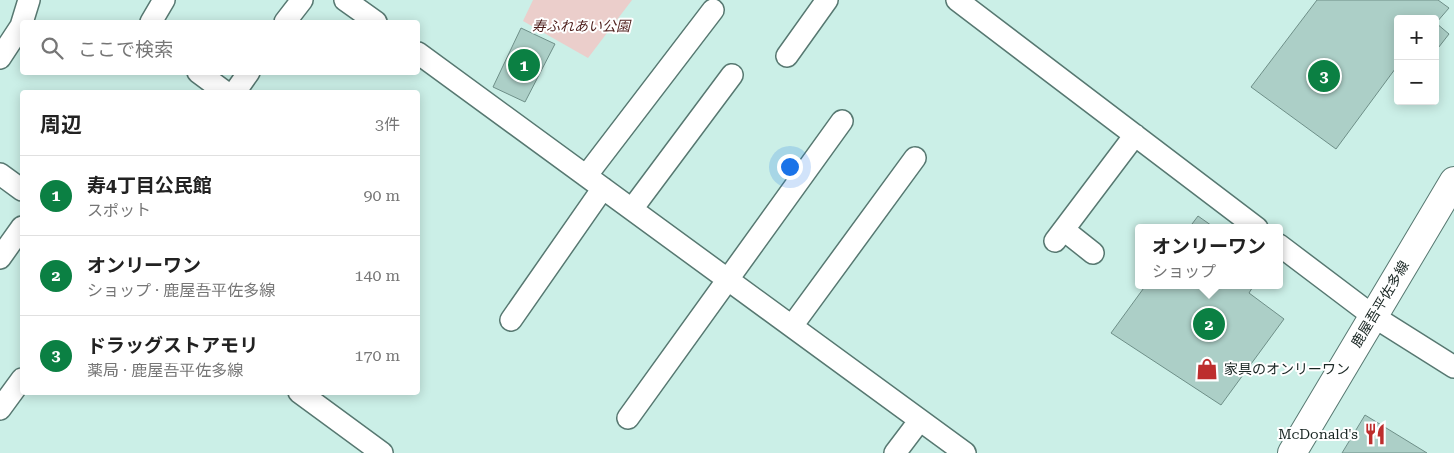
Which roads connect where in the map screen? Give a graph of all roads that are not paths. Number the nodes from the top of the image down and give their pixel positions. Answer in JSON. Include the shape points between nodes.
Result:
{"nodes":[{"id":1,"x":29,"y":0,"type":"edge"},
{"id":2,"x":164,"y":0,"type":"edge"},
{"id":3,"x":302,"y":0,"type":"edge"},
{"id":4,"x":345,"y":0,"type":"edge"},
{"id":5,"x":827,"y":0,"type":"edge"},
{"id":6,"x":957,"y":0,"type":"edge"},
{"id":7,"x":713,"y":10,"type":"dead end"},
{"id":8,"x":23,"y":20,"type":"edge"},
{"id":9,"x":152,"y":20,"type":"edge"},
{"id":10,"x":287,"y":20,"type":"edge"},
{"id":11,"x":373,"y":20,"type":"edge"},
{"id":12,"x":20,"y":28,"type":"edge"},
{"id":13,"x":420,"y":54,"type":"edge"},
{"id":14,"x":787,"y":56,"type":"dead end"},
{"id":15,"x":0,"y":58,"type":"edge"},
{"id":16,"x":202,"y":75,"type":"edge"},
{"id":17,"x":247,"y":75,"type":"edge"},
{"id":18,"x":732,"y":75,"type":"dead end"},
{"id":19,"x":223,"y":90,"type":"edge"},
{"id":20,"x":236,"y":90,"type":"edge"},
{"id":21,"x":842,"y":121,"type":"dead end"},
{"id":22,"x":1135,"y":135,"type":"junction"},
{"id":23,"x":915,"y":158,"type":"dead end"},
{"id":24,"x":0,"y":174,"type":"edge"},
{"id":25,"x":586,"y":176,"type":"junction"},
{"id":26,"x":1454,"y":181,"type":"edge"},
{"id":27,"x":603,"y":188,"type":"junction"},
{"id":28,"x":20,"y":189,"type":"edge"},
{"id":29,"x":632,"y":209,"type":"junction"},
{"id":30,"x":1252,"y":224,"type":"edge"},
{"id":31,"x":20,"y":230,"type":"edge"},
{"id":32,"x":1283,"y":247,"type":"edge"},
{"id":33,"x":1094,"y":253,"type":"dead end"},
{"id":34,"x":0,"y":258,"type":"edge"},
{"id":35,"x":728,"y":279,"type":"junction"},
{"id":36,"x":1373,"y":316,"type":"junction"},
{"id":37,"x":511,"y":320,"type":"dead end"},
{"id":38,"x":792,"y":326,"type":"junction"},
{"id":39,"x":1454,"y":367,"type":"edge"},
{"id":40,"x":303,"y":395,"type":"edge"},
{"id":41,"x":628,"y":418,"type":"dead end"},
{"id":42,"x":920,"y":420,"type":"junction"},
{"id":43,"x":382,"y":453,"type":"edge"},
{"id":44,"x":895,"y":453,"type":"edge"},
{"id":45,"x":965,"y":453,"type":"edge"},
{"id":46,"x":1292,"y":453,"type":"edge"}],
"edges":[{"from":1,"to":8,"type":"street"},
{"from":2,"to":9,"type":"street"},
{"from":3,"to":10,"type":"street"},
{"from":4,"to":11,"type":"street"},
{"from":5,"to":14,"type":"street"},
{"from":6,"to":22,"type":"street"},
{"from":7,"to":25,"type":"street"},
{"from":12,"to":15,"type":"street"},
{"from":13,"to":25,"type":"street"},
{"from":16,"to":19,"type":"street"},
{"from":17,"to":20,"type":"street"},
{"from":18,"to":29,"type":"street"},
{"from":21,"to":35,"type":"street"},
{"from":22,"to":30,"type":"street"},
{"from":22,"to":33,"type":"street","via":[[1060,235]]},
{"from":23,"to":38,"type":"street"},
{"from":24,"to":28,"type":"street"},
{"from":25,"to":27,"type":"street"},
{"from":26,"to":36,"type":"main road","name":"鹿屋吾平佐多線"},
{"from":27,"to":29,"type":"street"},
{"from":27,"to":37,"type":"street"},
{"from":29,"to":35,"type":"street"},
{"from":31,"to":34,"type":"street"},
{"from":32,"to":36,"type":"street"},
{"from":35,"to":38,"type":"street"},
{"from":35,"to":41,"type":"street"},
{"from":36,"to":39,"type":"street"},
{"from":36,"to":46,"type":"main road","name":"鹿屋吾平佐多線"},
{"from":38,"to":42,"type":"street"},
{"from":40,"to":43,"type":"street"},
{"from":42,"to":44,"type":"street"},
{"from":42,"to":45,"type":"street"}]}
